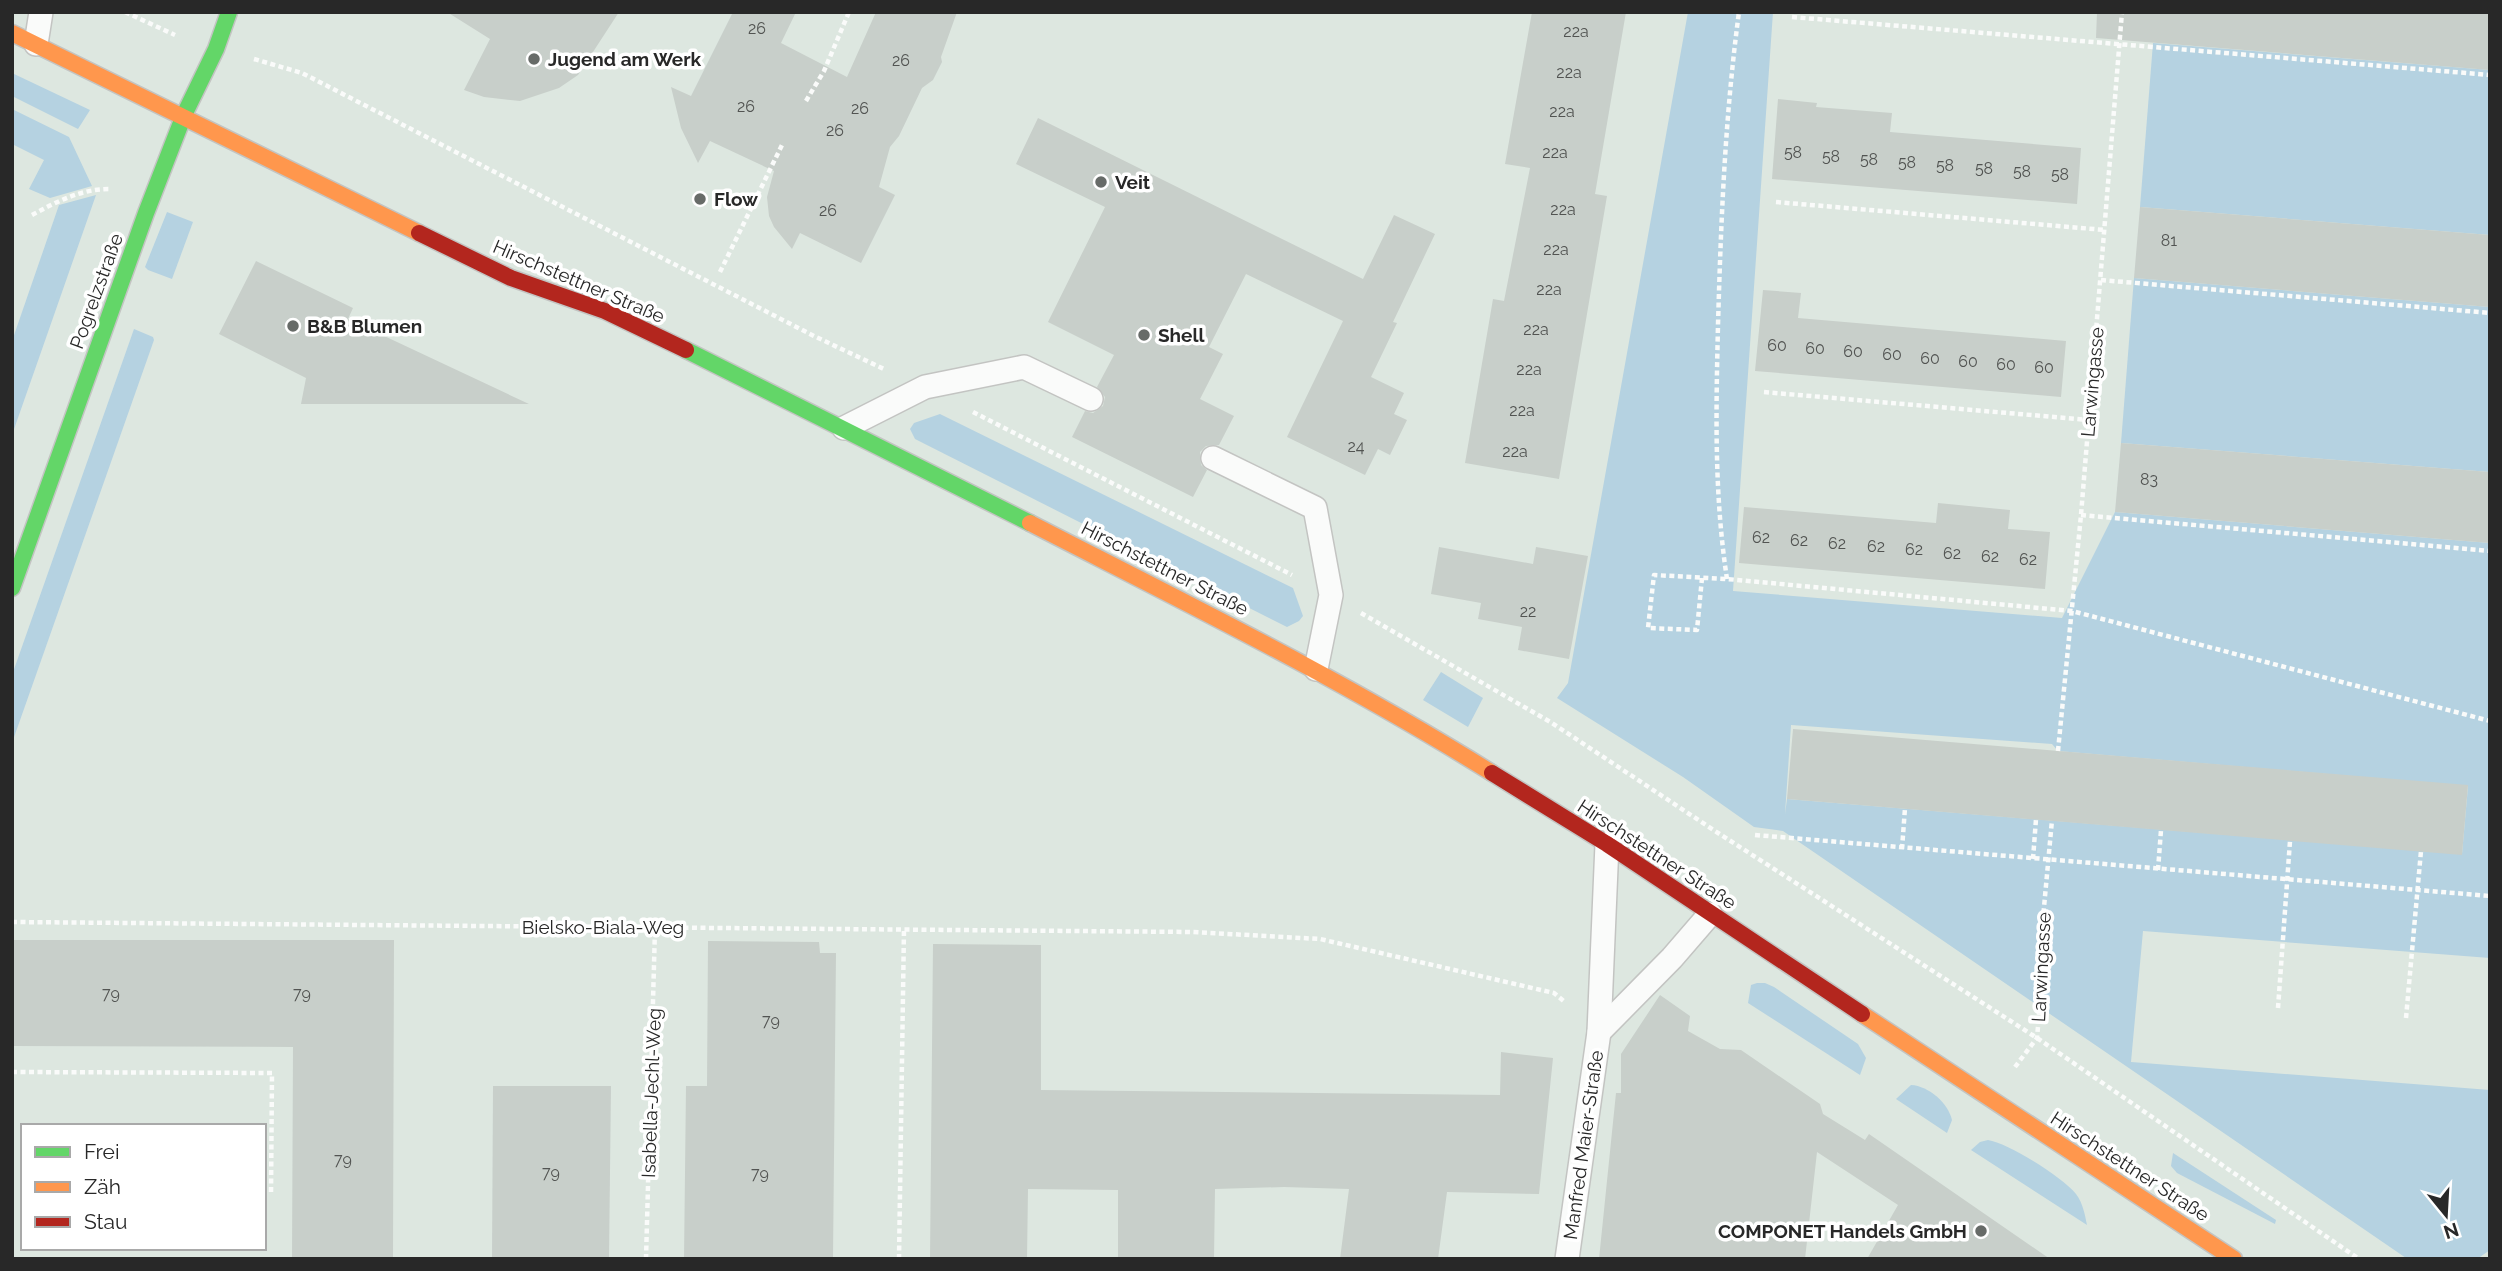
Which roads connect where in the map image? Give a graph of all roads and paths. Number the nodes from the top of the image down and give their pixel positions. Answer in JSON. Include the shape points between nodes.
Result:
{"nodes":[{"id":1,"x":41,"y":12,"type":"edge"},
{"id":2,"x":125,"y":12,"type":"edge"},
{"id":3,"x":229,"y":12,"type":"edge"},
{"id":4,"x":849,"y":12,"type":"edge"},
{"id":5,"x":1739,"y":12,"type":"edge"},
{"id":6,"x":2122,"y":12,"type":"edge"},
{"id":7,"x":1792,"y":17,"type":"dead end"},
{"id":8,"x":12,"y":33,"type":"edge"},
{"id":9,"x":185,"y":39,"type":"dead end"},
{"id":10,"x":36,"y":44,"type":"junction"},
{"id":11,"x":2119,"y":46,"type":"junction"},
{"id":12,"x":2490,"y":75,"type":"edge"},
{"id":13,"x":806,"y":102,"type":"dead end"},
{"id":14,"x":184,"y":116,"type":"junction"},
{"id":15,"x":783,"y":143,"type":"dead end"},
{"id":16,"x":109,"y":189,"type":"dead end"},
{"id":17,"x":1776,"y":202,"type":"dead end"},
{"id":18,"x":32,"y":215,"type":"dead end"},
{"id":19,"x":2105,"y":230,"type":"junction"},
{"id":20,"x":720,"y":272,"type":"dead end"},
{"id":21,"x":2101,"y":281,"type":"junction"},
{"id":22,"x":2490,"y":313,"type":"edge"},
{"id":23,"x":1764,"y":392,"type":"dead end"},
{"id":24,"x":1091,"y":399,"type":"dead end"},
{"id":25,"x":2089,"y":420,"type":"junction"},
{"id":26,"x":844,"y":428,"type":"junction"},
{"id":27,"x":1213,"y":458,"type":"dead end"},
{"id":28,"x":2081,"y":515,"type":"junction"},
{"id":29,"x":2342,"y":531,"type":"dead end"},
{"id":30,"x":2341,"y":538,"type":"junction"},
{"id":31,"x":2490,"y":551,"type":"edge"},
{"id":32,"x":1702,"y":578,"type":"junction"},
{"id":33,"x":1727,"y":579,"type":"junction"},
{"id":34,"x":12,"y":588,"type":"edge"},
{"id":35,"x":2072,"y":611,"type":"junction"},
{"id":36,"x":1316,"y":669,"type":"junction"},
{"id":37,"x":2490,"y":721,"type":"edge"},
{"id":38,"x":2058,"y":751,"type":"dead end"},
{"id":39,"x":1905,"y":808,"type":"dead end"},
{"id":40,"x":2036,"y":819,"type":"dead end"},
{"id":41,"x":2052,"y":820,"type":"dead end"},
{"id":42,"x":2161,"y":830,"type":"dead end"},
{"id":43,"x":1755,"y":835,"type":"dead end"},
{"id":44,"x":2290,"y":841,"type":"dead end"},
{"id":45,"x":1607,"y":844,"type":"junction"},
{"id":46,"x":1902,"y":849,"type":"junction"},
{"id":47,"x":2421,"y":851,"type":"dead end"},
{"id":48,"x":2033,"y":859,"type":"junction"},
{"id":49,"x":2048,"y":861,"type":"junction"},
{"id":50,"x":2158,"y":870,"type":"junction"},
{"id":51,"x":2288,"y":880,"type":"junction"},
{"id":52,"x":2417,"y":891,"type":"junction"},
{"id":53,"x":2490,"y":896,"type":"edge"},
{"id":54,"x":1710,"y":914,"type":"junction"},
{"id":55,"x":12,"y":922,"type":"edge"},
{"id":56,"x":655,"y":928,"type":"junction"},
{"id":57,"x":904,"y":928,"type":"junction"},
{"id":58,"x":2278,"y":1009,"type":"dead end"},
{"id":59,"x":2406,"y":1018,"type":"dead end"},
{"id":60,"x":1599,"y":1032,"type":"junction"},
{"id":61,"x":12,"y":1072,"type":"edge"},
{"id":62,"x":1991,"y":1100,"type":"junction"},
{"id":63,"x":271,"y":1194,"type":"dead end"},
{"id":64,"x":646,"y":1259,"type":"edge"},
{"id":65,"x":899,"y":1259,"type":"edge"},
{"id":66,"x":1567,"y":1259,"type":"edge"},
{"id":67,"x":2234,"y":1259,"type":"edge"}],
"edges":[{"from":1,"to":10,"type":"lane"},
{"from":2,"to":9,"type":"path"},
{"from":3,"to":14,"type":"main road","name":"Pogrelzstraße"},
{"from":4,"to":13,"type":"path"},
{"from":5,"to":33,"type":"path","via":[[1724,153],[1715,436],[1719,531]]},
{"from":6,"to":11,"type":"path","name":"Larwingasse"},
{"from":7,"to":11,"type":"path"},
{"from":8,"to":10,"type":"main road","name":"Hirschstettner Straße"},
{"from":10,"to":14,"type":"main road","name":"Hirschstettner Straße"},
{"from":11,"to":12,"type":"path"},
{"from":11,"to":19,"type":"path","name":"Larwingasse"},
{"from":14,"to":26,"type":"main road","name":"Hirschstettner Straße","via":[[510,278],[605,311]]},
{"from":14,"to":34,"type":"main road","name":"Pogrelzstraße"},
{"from":15,"to":20,"type":"path"},
{"from":16,"to":18,"type":"path","via":[[94,189],[55,202]]},
{"from":17,"to":19,"type":"path"},
{"from":19,"to":21,"type":"path","name":"Larwingasse"},
{"from":21,"to":22,"type":"path","via":[[2218,287]]},
{"from":21,"to":25,"type":"path","name":"Larwingasse"},
{"from":23,"to":25,"type":"path"},
{"from":24,"to":26,"type":"lane","via":[[1024,367],[925,387]]},
{"from":25,"to":28,"type":"path","name":"Larwingasse"},
{"from":26,"to":36,"type":"main road","name":"Hirschstettner Straße"},
{"from":27,"to":36,"type":"lane","via":[[1315,508],[1331,595]]},
{"from":28,"to":30,"type":"path"},
{"from":28,"to":35,"type":"path","name":"Larwingasse"},
{"from":29,"to":30,"type":"path"},
{"from":30,"to":31,"type":"path"},
{"from":32,"to":32,"type":"path","via":[[1697,630],[1648,628],[1654,575]]},
{"from":32,"to":33,"type":"path"},
{"from":33,"to":35,"type":"path"},
{"from":35,"to":37,"type":"path"},
{"from":35,"to":38,"type":"path","name":"Larwingasse"},
{"from":36,"to":45,"type":"main road","name":"Hirschstettner Straße"},
{"from":39,"to":46,"type":"path"},
{"from":40,"to":48,"type":"path"},
{"from":41,"to":49,"type":"path","name":"Larwingasse"},
{"from":42,"to":50,"type":"path"},
{"from":43,"to":46,"type":"path"},
{"from":44,"to":51,"type":"path"},
{"from":45,"to":54,"type":"main road","name":"Hirschstettner Straße"},
{"from":45,"to":60,"type":"lane","name":"Manfred Maier-Straße"},
{"from":46,"to":48,"type":"path"},
{"from":47,"to":52,"type":"path"},
{"from":48,"to":49,"type":"path"},
{"from":49,"to":50,"type":"path"},
{"from":49,"to":62,"type":"path","name":"Larwingasse","via":[[2037,1038]]},
{"from":50,"to":51,"type":"path"},
{"from":51,"to":52,"type":"path"},
{"from":51,"to":58,"type":"path"},
{"from":52,"to":53,"type":"path"},
{"from":52,"to":59,"type":"path"},
{"from":54,"to":60,"type":"lane","name":"Manfred Maier-Straße"},
{"from":54,"to":62,"type":"main road","name":"Hirschstettner Straße"},
{"from":55,"to":56,"type":"path","name":"Bielsko-Biala-Weg"},
{"from":56,"to":57,"type":"path","name":"Bielsko-Biala-Weg"},
{"from":56,"to":64,"type":"path","name":"Isabella-Jechl-Weg"},
{"from":57,"to":60,"type":"path","name":"Bielsko-Biala-Weg","via":[[1193,932],[1320,939],[1554,993]]},
{"from":57,"to":65,"type":"path"},
{"from":60,"to":66,"type":"lane","name":"Manfred Maier-Straße"},
{"from":61,"to":63,"type":"path","via":[[272,1073]]},
{"from":62,"to":67,"type":"main road","name":"Hirschstettner Straße"}]}
